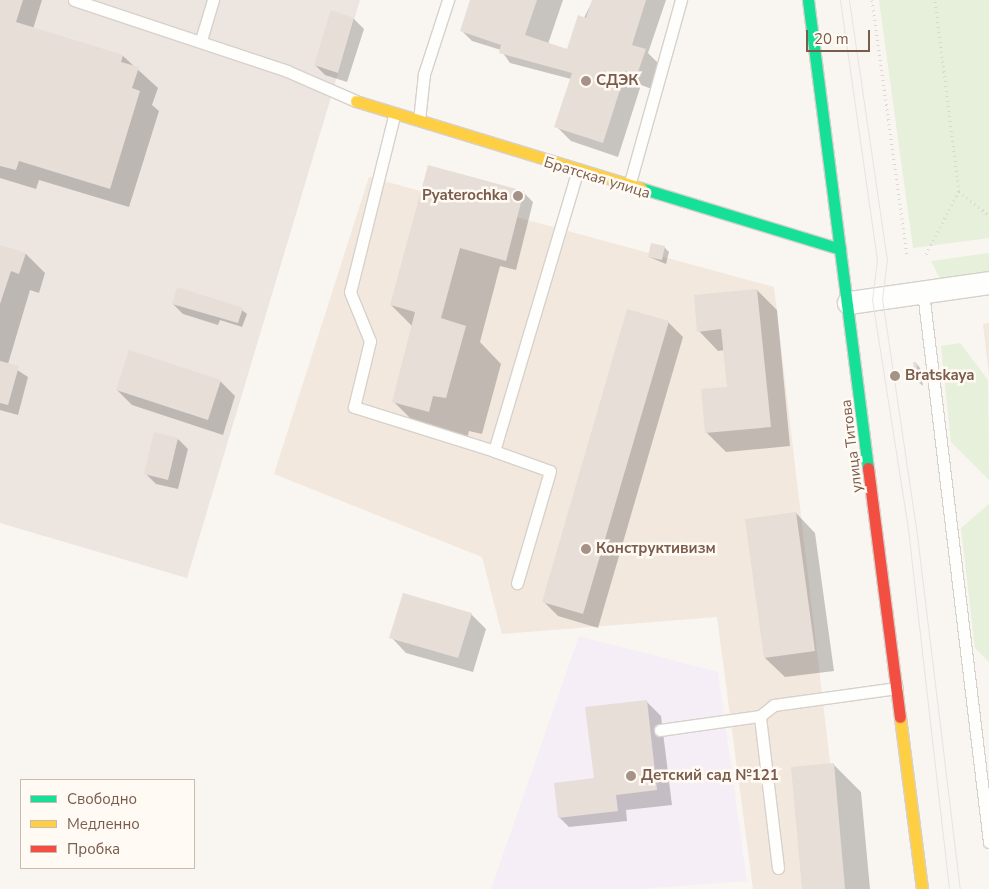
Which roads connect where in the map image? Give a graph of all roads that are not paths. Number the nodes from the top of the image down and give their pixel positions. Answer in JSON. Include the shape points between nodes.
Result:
{"nodes":[{"id":1,"x":74,"y":0,"type":"edge"},
{"id":2,"x":213,"y":0,"type":"edge"},
{"id":3,"x":448,"y":0,"type":"edge"},
{"id":4,"x":681,"y":0,"type":"edge"},
{"id":5,"x":808,"y":0,"type":"edge"},
{"id":6,"x":200,"y":40,"type":"junction"},
{"id":7,"x":356,"y":101,"type":"joint"},
{"id":8,"x":394,"y":116,"type":"junction"},
{"id":9,"x":419,"y":124,"type":"junction"},
{"id":10,"x":577,"y":172,"type":"junction"},
{"id":11,"x":629,"y":187,"type":"junction"},
{"id":12,"x":840,"y":249,"type":"junction"},
{"id":13,"x":989,"y":282,"type":"edge"},
{"id":14,"x":923,"y":292,"type":"junction"},
{"id":15,"x":849,"y":303,"type":"junction"},
{"id":16,"x":494,"y":451,"type":"junction"},
{"id":17,"x":517,"y":583,"type":"dead end"},
{"id":18,"x":897,"y":688,"type":"junction"},
{"id":19,"x":760,"y":716,"type":"junction"},
{"id":20,"x":660,"y":730,"type":"dead end"},
{"id":21,"x":989,"y":842,"type":"edge"},
{"id":22,"x":778,"y":868,"type":"dead end"},
{"id":23,"x":922,"y":889,"type":"edge"}],
"edges":[{"from":1,"to":6,"type":"lane"},
{"from":2,"to":6,"type":"lane"},
{"from":3,"to":9,"type":"lane","via":[[424,74]]},
{"from":4,"to":11,"type":"lane"},
{"from":5,"to":12,"type":"main road","name":"улица Титова"},
{"from":6,"to":7,"type":"lane"},
{"from":7,"to":8,"type":"main road","name":"Братская улица"},
{"from":8,"to":9,"type":"main road","name":"Братская улица"},
{"from":8,"to":16,"type":"lane","via":[[350,292],[370,340],[354,407]]},
{"from":9,"to":10,"type":"main road","name":"Братская улица"},
{"from":10,"to":11,"type":"main road","name":"Братская улица"},
{"from":10,"to":16,"type":"lane"},
{"from":11,"to":12,"type":"main road","name":"Братская улица"},
{"from":12,"to":15,"type":"main road","name":"улица Титова"},
{"from":13,"to":14,"type":"street"},
{"from":14,"to":15,"type":"street"},
{"from":14,"to":21,"type":"lane"},
{"from":15,"to":18,"type":"main road","name":"улица Титова"},
{"from":16,"to":17,"type":"lane","via":[[550,470]]},
{"from":18,"to":19,"type":"lane","via":[[774,705]]},
{"from":18,"to":23,"type":"main road","name":"улица Титова"},
{"from":19,"to":20,"type":"lane"},
{"from":19,"to":22,"type":"lane"}]}
